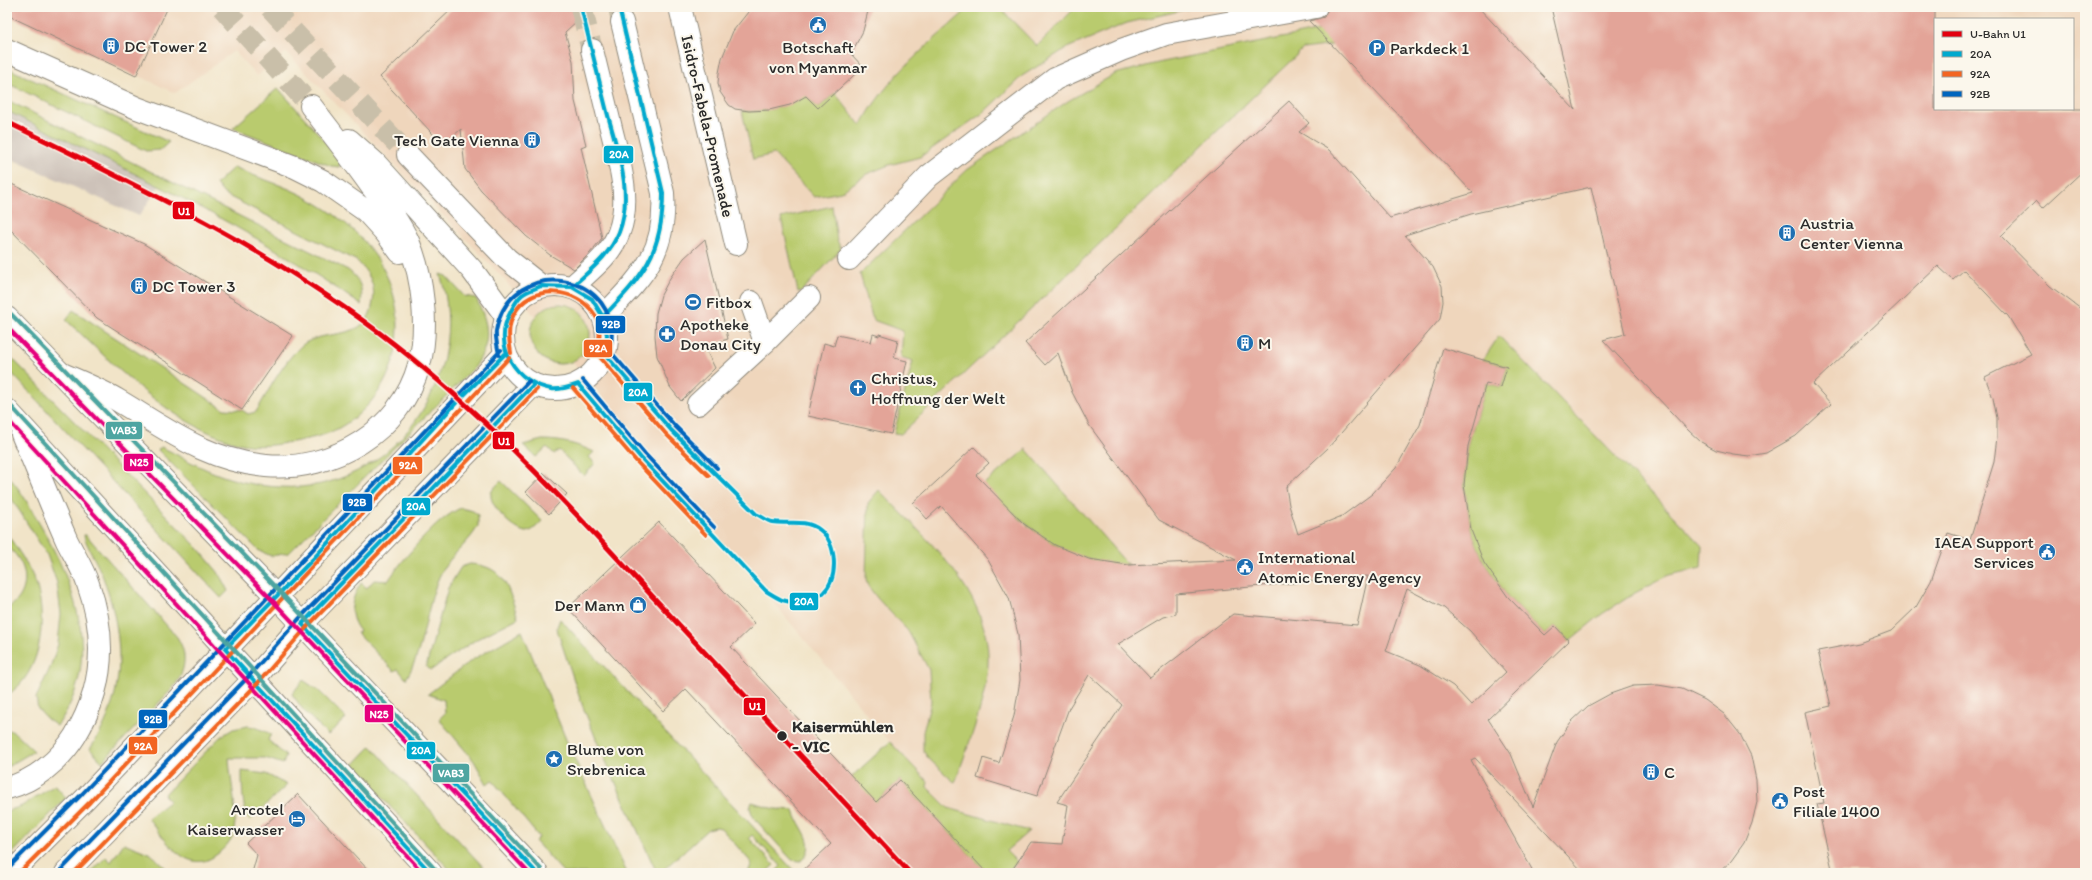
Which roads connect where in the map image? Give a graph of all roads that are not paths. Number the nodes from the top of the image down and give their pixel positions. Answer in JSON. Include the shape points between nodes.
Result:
{"nodes":[{"id":1,"x":680,"y":7,"type":"edge"},
{"id":2,"x":1316,"y":7,"type":"edge"},
{"id":3,"x":622,"y":22,"type":"tunnel mouth"},
{"id":4,"x":7,"y":50,"type":"edge"},
{"id":5,"x":592,"y":50,"type":"tunnel mouth"},
{"id":6,"x":408,"y":155,"type":"tunnel mouth"},
{"id":7,"x":736,"y":244,"type":"dead end"},
{"id":8,"x":849,"y":259,"type":"dead end"},
{"id":9,"x":419,"y":279,"type":"junction"},
{"id":10,"x":541,"y":286,"type":"junction"},
{"id":11,"x":572,"y":287,"type":"junction"},
{"id":12,"x":809,"y":298,"type":"dead end"},
{"id":13,"x":752,"y":302,"type":"dead end"},
{"id":14,"x":506,"y":316,"type":"junction"},
{"id":15,"x":603,"y":317,"type":"junction"},
{"id":16,"x":7,"y":318,"type":"edge"},
{"id":17,"x":765,"y":342,"type":"junction"},
{"id":18,"x":505,"y":354,"type":"junction"},
{"id":19,"x":60,"y":373,"type":"junction"},
{"id":20,"x":533,"y":385,"type":"junction"},
{"id":21,"x":698,"y":404,"type":"dead end"},
{"id":22,"x":12,"y":415,"type":"edge"},
{"id":23,"x":276,"y":596,"type":"junction"},
{"id":24,"x":302,"y":624,"type":"junction"},
{"id":25,"x":225,"y":649,"type":"junction"},
{"id":26,"x":254,"y":680,"type":"junction"},
{"id":27,"x":7,"y":788,"type":"edge"},
{"id":28,"x":11,"y":873,"type":"edge"},
{"id":29,"x":66,"y":873,"type":"edge"},
{"id":30,"x":431,"y":873,"type":"edge"},
{"id":31,"x":537,"y":873,"type":"edge"}],
"edges":[{"from":1,"to":7,"type":"main road","name":"Isidro-Fabela-Promenade"},
{"from":2,"to":8,"type":"main road","via":[[1166,34],[1121,50],[1055,79],[929,176]]},
{"from":3,"to":15,"type":"main road","via":[[663,193],[664,213],[657,248],[650,264]]},
{"from":4,"to":9,"type":"main road","via":[[137,108],[295,167],[323,181],[366,211],[386,233]]},
{"from":5,"to":11,"type":"main road","via":[[621,171],[624,203],[619,232],[614,243]]},
{"from":6,"to":10,"type":"main road","via":[[507,259]]},
{"from":9,"to":14,"type":"main road","via":[[408,241],[388,208],[311,106],[375,163],[472,270]]},
{"from":9,"to":19,"type":"main road","via":[[424,308],[423,339],[419,366],[407,394],[371,436],[323,461],[296,467],[265,466],[229,459],[170,433],[118,400]]},
{"from":10,"to":11,"type":"main road"},
{"from":10,"to":14,"type":"main road","via":[[521,296]]},
{"from":11,"to":15,"type":"main road","via":[[592,299]]},
{"from":12,"to":17,"type":"main road"},
{"from":13,"to":17,"type":"main road"},
{"from":14,"to":18,"type":"main road","via":[[502,333]]},
{"from":15,"to":20,"type":"main road","via":[[607,335],[604,353],[599,364],[587,378],[563,389]]},
{"from":16,"to":19,"type":"main road"},
{"from":17,"to":21,"type":"main road"},
{"from":18,"to":20,"type":"main road","via":[[517,374]]},
{"from":18,"to":23,"type":"main road"},
{"from":19,"to":23,"type":"main road"},
{"from":20,"to":24,"type":"main road"},
{"from":22,"to":25,"type":"main road"},
{"from":22,"to":27,"type":"main road","via":[[88,584],[97,620],[101,656],[98,682],[87,716],[66,750],[45,770],[17,786]]},
{"from":23,"to":24,"type":"main road"},
{"from":23,"to":25,"type":"main road"},
{"from":24,"to":26,"type":"main road"},
{"from":24,"to":31,"type":"main road"},
{"from":25,"to":26,"type":"main road"},
{"from":25,"to":28,"type":"main road","via":[[86,798]]},
{"from":26,"to":29,"type":"main road"},
{"from":26,"to":30,"type":"main road"}]}
